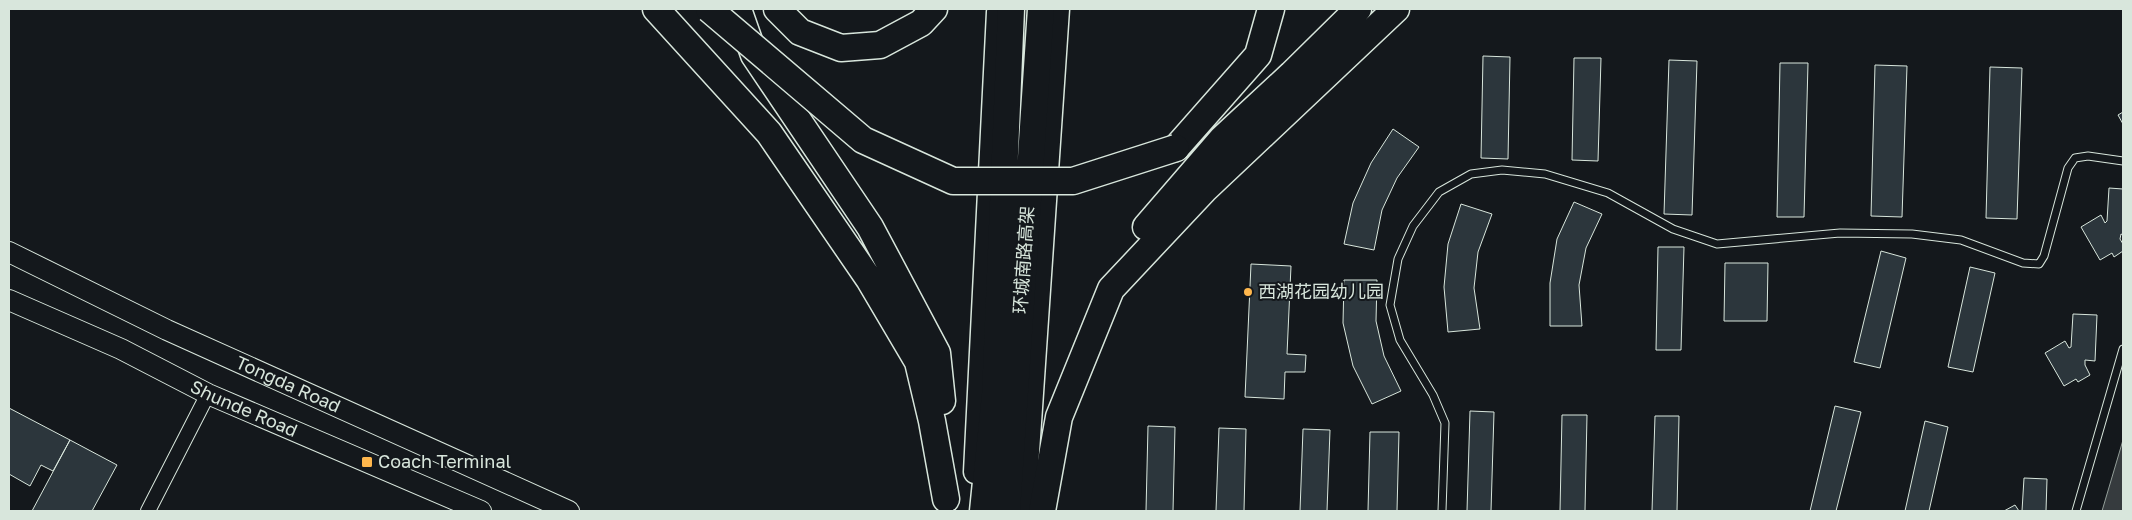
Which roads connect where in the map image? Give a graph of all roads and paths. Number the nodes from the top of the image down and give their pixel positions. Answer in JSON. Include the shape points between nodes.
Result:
{"nodes":[{"id":1,"x":656,"y":9,"type":"edge"},
{"id":2,"x":709,"y":9,"type":"edge"},
{"id":3,"x":738,"y":9,"type":"edge"},
{"id":4,"x":777,"y":9,"type":"edge"},
{"id":5,"x":934,"y":9,"type":"edge"},
{"id":6,"x":990,"y":9,"type":"edge"},
{"id":7,"x":998,"y":9,"type":"edge"},
{"id":8,"x":1011,"y":9,"type":"edge"},
{"id":9,"x":1041,"y":9,"type":"edge"},
{"id":10,"x":1058,"y":9,"type":"edge"},
{"id":11,"x":1271,"y":9,"type":"edge"},
{"id":12,"x":1358,"y":9,"type":"edge"},
{"id":13,"x":1396,"y":9,"type":"edge"},
{"id":14,"x":997,"y":35,"type":"junction"},
{"id":15,"x":2123,"y":161,"type":"edge"},
{"id":16,"x":9,"y":252,"type":"edge"},
{"id":17,"x":1111,"y":289,"type":"junction"},
{"id":18,"x":9,"y":300,"type":"edge"},
{"id":19,"x":2123,"y":349,"type":"edge"},
{"id":20,"x":208,"y":394,"type":"junction"},
{"id":21,"x":945,"y":505,"type":"edge"},
{"id":22,"x":148,"y":511,"type":"edge"},
{"id":23,"x":481,"y":511,"type":"edge"},
{"id":24,"x":569,"y":511,"type":"edge"},
{"id":25,"x":974,"y":511,"type":"edge"},
{"id":26,"x":983,"y":511,"type":"edge"},
{"id":27,"x":1007,"y":511,"type":"edge"},
{"id":28,"x":1024,"y":511,"type":"edge"},
{"id":29,"x":1042,"y":511,"type":"edge"},
{"id":30,"x":1442,"y":511,"type":"edge"},
{"id":31,"x":2076,"y":511,"type":"edge"}],
"edges":[{"from":1,"to":21,"type":"highway","via":[[770,133],[869,279],[918,362],[932,421]]},
{"from":2,"to":11,"type":"highway","bridge":true,"via":[[863,140],[952,181],[1073,181],[1176,148],[1258,55]]},
{"from":3,"to":21,"type":"highway","bridge":true,"via":[[754,56],[870,227],[936,353],[947,447]]},
{"from":4,"to":5,"type":"highway","via":[[800,32],[841,48],[880,45],[921,23]]},
{"from":6,"to":14,"type":"main road"},
{"from":7,"to":14,"type":"main road"},
{"from":8,"to":26,"type":"highway","name":"环城南路高架","via":[[995,394]]},
{"from":9,"to":27,"type":"highway","name":"环城南路高架"},
{"from":10,"to":28,"type":"main road"},
{"from":12,"to":17,"type":"highway","via":[[1222,139],[1141,233]]},
{"from":13,"to":17,"type":"highway","via":[[1204,190]]},
{"from":14,"to":25,"type":"main road"},
{"from":15,"to":30,"type":"lane","via":[[2088,156],[2075,158],[2068,168],[2039,264],[2023,263],[1961,240],[1912,234],[1840,233],[1717,244],[1673,229],[1608,193],[1545,174],[1502,170],[1471,174],[1439,192],[1412,226],[1398,259],[1390,306],[1400,340],[1434,395],[1445,422]]},
{"from":16,"to":24,"type":"street","name":"Tongda Road","via":[[167,330]]},
{"from":17,"to":29,"type":"highway","via":[[1058,417]]},
{"from":18,"to":20,"type":"street","name":"Shunde Road","via":[[121,350]]},
{"from":19,"to":31,"type":"lane"},
{"from":20,"to":22,"type":"street"},
{"from":20,"to":23,"type":"street","name":"Shunde Road"}]}
